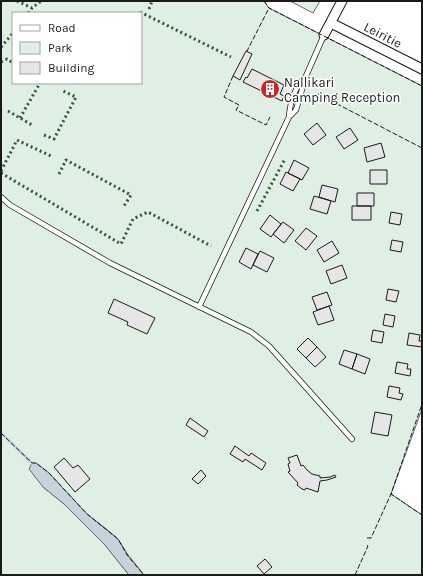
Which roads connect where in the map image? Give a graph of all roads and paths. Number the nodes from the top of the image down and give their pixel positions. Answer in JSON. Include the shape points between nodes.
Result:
{"nodes":[{"id":1,"x":342,"y":1,"type":"edge"},
{"id":2,"x":331,"y":23,"type":"junction"},
{"id":3,"x":324,"y":35,"type":"joint"},
{"id":4,"x":422,"y":69,"type":"edge"},
{"id":5,"x":1,"y":197,"type":"edge"},
{"id":6,"x":199,"y":307,"type":"junction"},
{"id":7,"x":352,"y":439,"type":"dead end"}],
"edges":[{"from":1,"to":2,"type":"street"},
{"from":2,"to":3,"type":"street"},
{"from":2,"to":4,"type":"street","name":"Leiritie"},
{"from":3,"to":6,"type":"lane","via":[[306,76],[296,110],[289,117]]},
{"from":5,"to":6,"type":"lane","via":[[10,205],[110,263]]},
{"from":6,"to":7,"type":"lane","via":[[250,332],[269,346]]}]}
